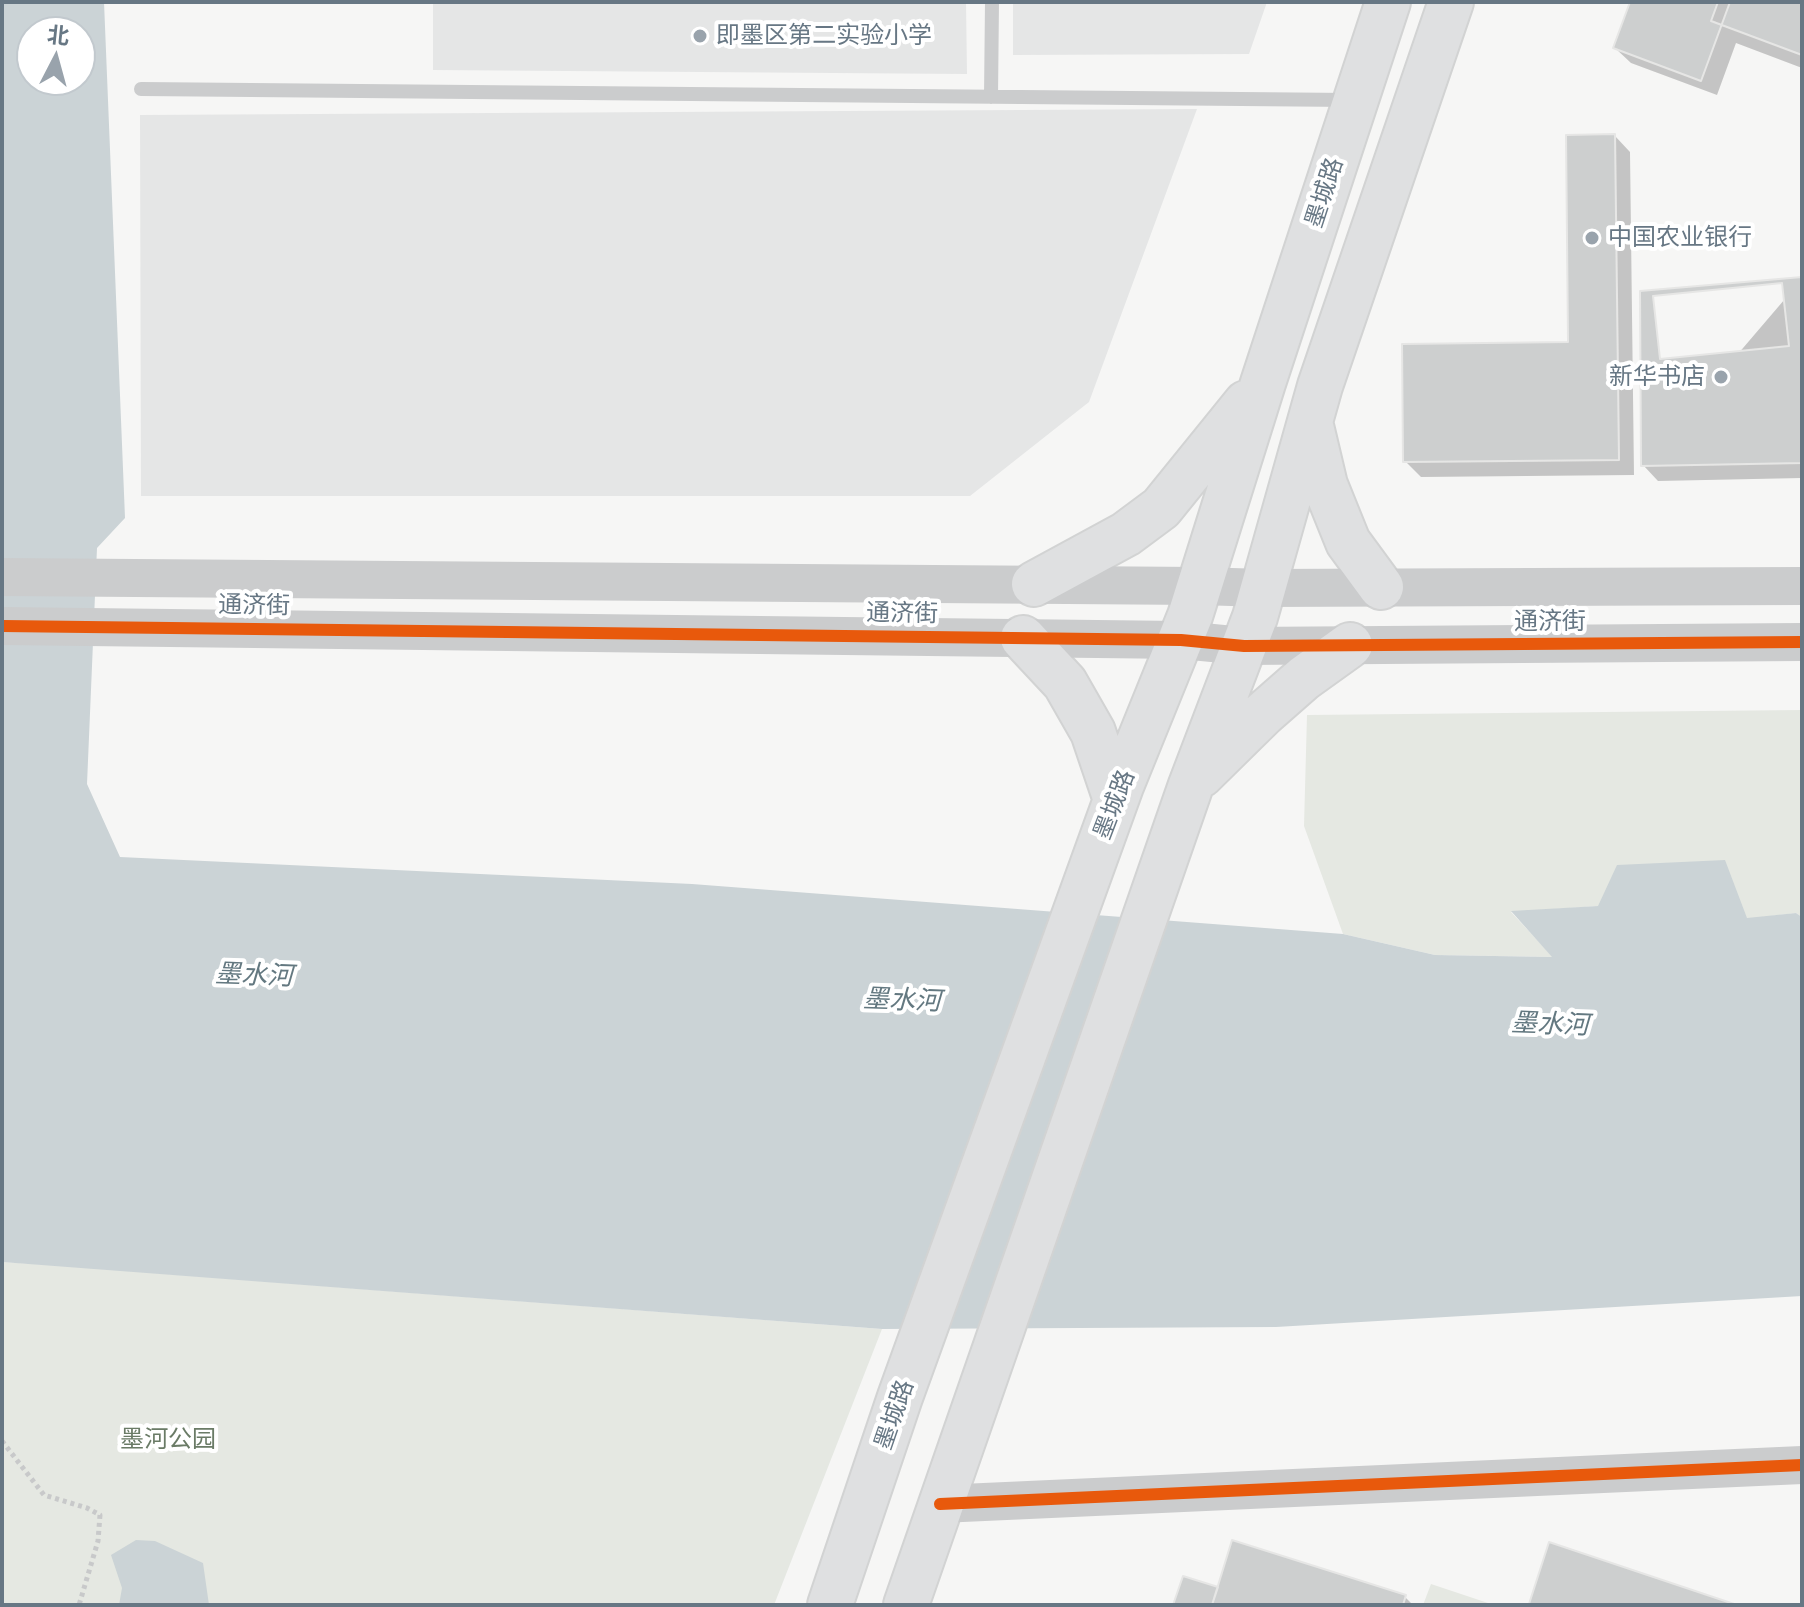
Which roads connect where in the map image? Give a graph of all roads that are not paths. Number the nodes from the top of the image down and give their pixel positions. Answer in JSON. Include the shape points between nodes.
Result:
{"nodes":[{"id":1,"x":992,"y":2,"type":"edge"},
{"id":2,"x":1388,"y":2,"type":"edge"},
{"id":3,"x":1451,"y":2,"type":"edge"},
{"id":4,"x":141,"y":89,"type":"dead end"},
{"id":5,"x":991,"y":97,"type":"junction"},
{"id":6,"x":1355,"y":100,"type":"junction"},
{"id":7,"x":1263,"y":383,"type":"junction"},
{"id":8,"x":1310,"y":422,"type":"junction"},
{"id":9,"x":2,"y":577,"type":"edge"},
{"id":10,"x":1034,"y":584,"type":"junction"},
{"id":11,"x":1200,"y":586,"type":"junction"},
{"id":12,"x":1802,"y":586,"type":"edge"},
{"id":13,"x":1381,"y":587,"type":"junction"},
{"id":14,"x":1263,"y":588,"type":"junction"},
{"id":15,"x":2,"y":626,"type":"edge"},
{"id":16,"x":1023,"y":638,"type":"junction"},
{"id":17,"x":1181,"y":640,"type":"junction"},
{"id":18,"x":1802,"y":642,"type":"edge"},
{"id":19,"x":1350,"y":645,"type":"junction"},
{"id":20,"x":1244,"y":646,"type":"junction"},
{"id":21,"x":1116,"y":800,"type":"junction"},
{"id":22,"x":1186,"y":800,"type":"junction"},
{"id":23,"x":1802,"y":1465,"type":"edge"},
{"id":24,"x":940,"y":1504,"type":"junction"},
{"id":25,"x":830,"y":1605,"type":"edge"},
{"id":26,"x":906,"y":1605,"type":"edge"}],
"edges":[{"from":1,"to":5,"type":"lane"},
{"from":2,"to":6,"type":"main road","name":"墨城路"},
{"from":3,"to":8,"type":"main road"},
{"from":4,"to":5,"type":"lane"},
{"from":5,"to":6,"type":"lane"},
{"from":6,"to":7,"type":"main road","name":"墨城路"},
{"from":7,"to":10,"type":"main road","via":[[1161,508],[1126,534]]},
{"from":7,"to":11,"type":"main road","name":"墨城路"},
{"from":8,"to":13,"type":"main road","via":[[1325,485],[1348,542]]},
{"from":8,"to":14,"type":"main road"},
{"from":9,"to":10,"type":"street","name":"通济街"},
{"from":10,"to":11,"type":"street","name":"通济街"},
{"from":11,"to":14,"type":"street","name":"通济街"},
{"from":11,"to":17,"type":"main road","name":"墨城路"},
{"from":12,"to":13,"type":"street","name":"通济街"},
{"from":13,"to":14,"type":"street","name":"通济街"},
{"from":14,"to":20,"type":"main road"},
{"from":15,"to":16,"type":"street","name":"通济街"},
{"from":16,"to":17,"type":"street","name":"通济街"},
{"from":16,"to":21,"type":"main road","via":[[1065,683],[1093,732]]},
{"from":17,"to":20,"type":"street","name":"通济街"},
{"from":17,"to":21,"type":"main road","name":"墨城路"},
{"from":18,"to":19,"type":"street","name":"通济街"},
{"from":19,"to":20,"type":"street","name":"通济街"},
{"from":19,"to":22,"type":"main road","via":[[1263,714]]},
{"from":20,"to":22,"type":"main road"},
{"from":21,"to":25,"type":"main road","name":"墨城路"},
{"from":22,"to":24,"type":"main road"},
{"from":23,"to":24,"type":"street"},
{"from":24,"to":26,"type":"main road"}]}
